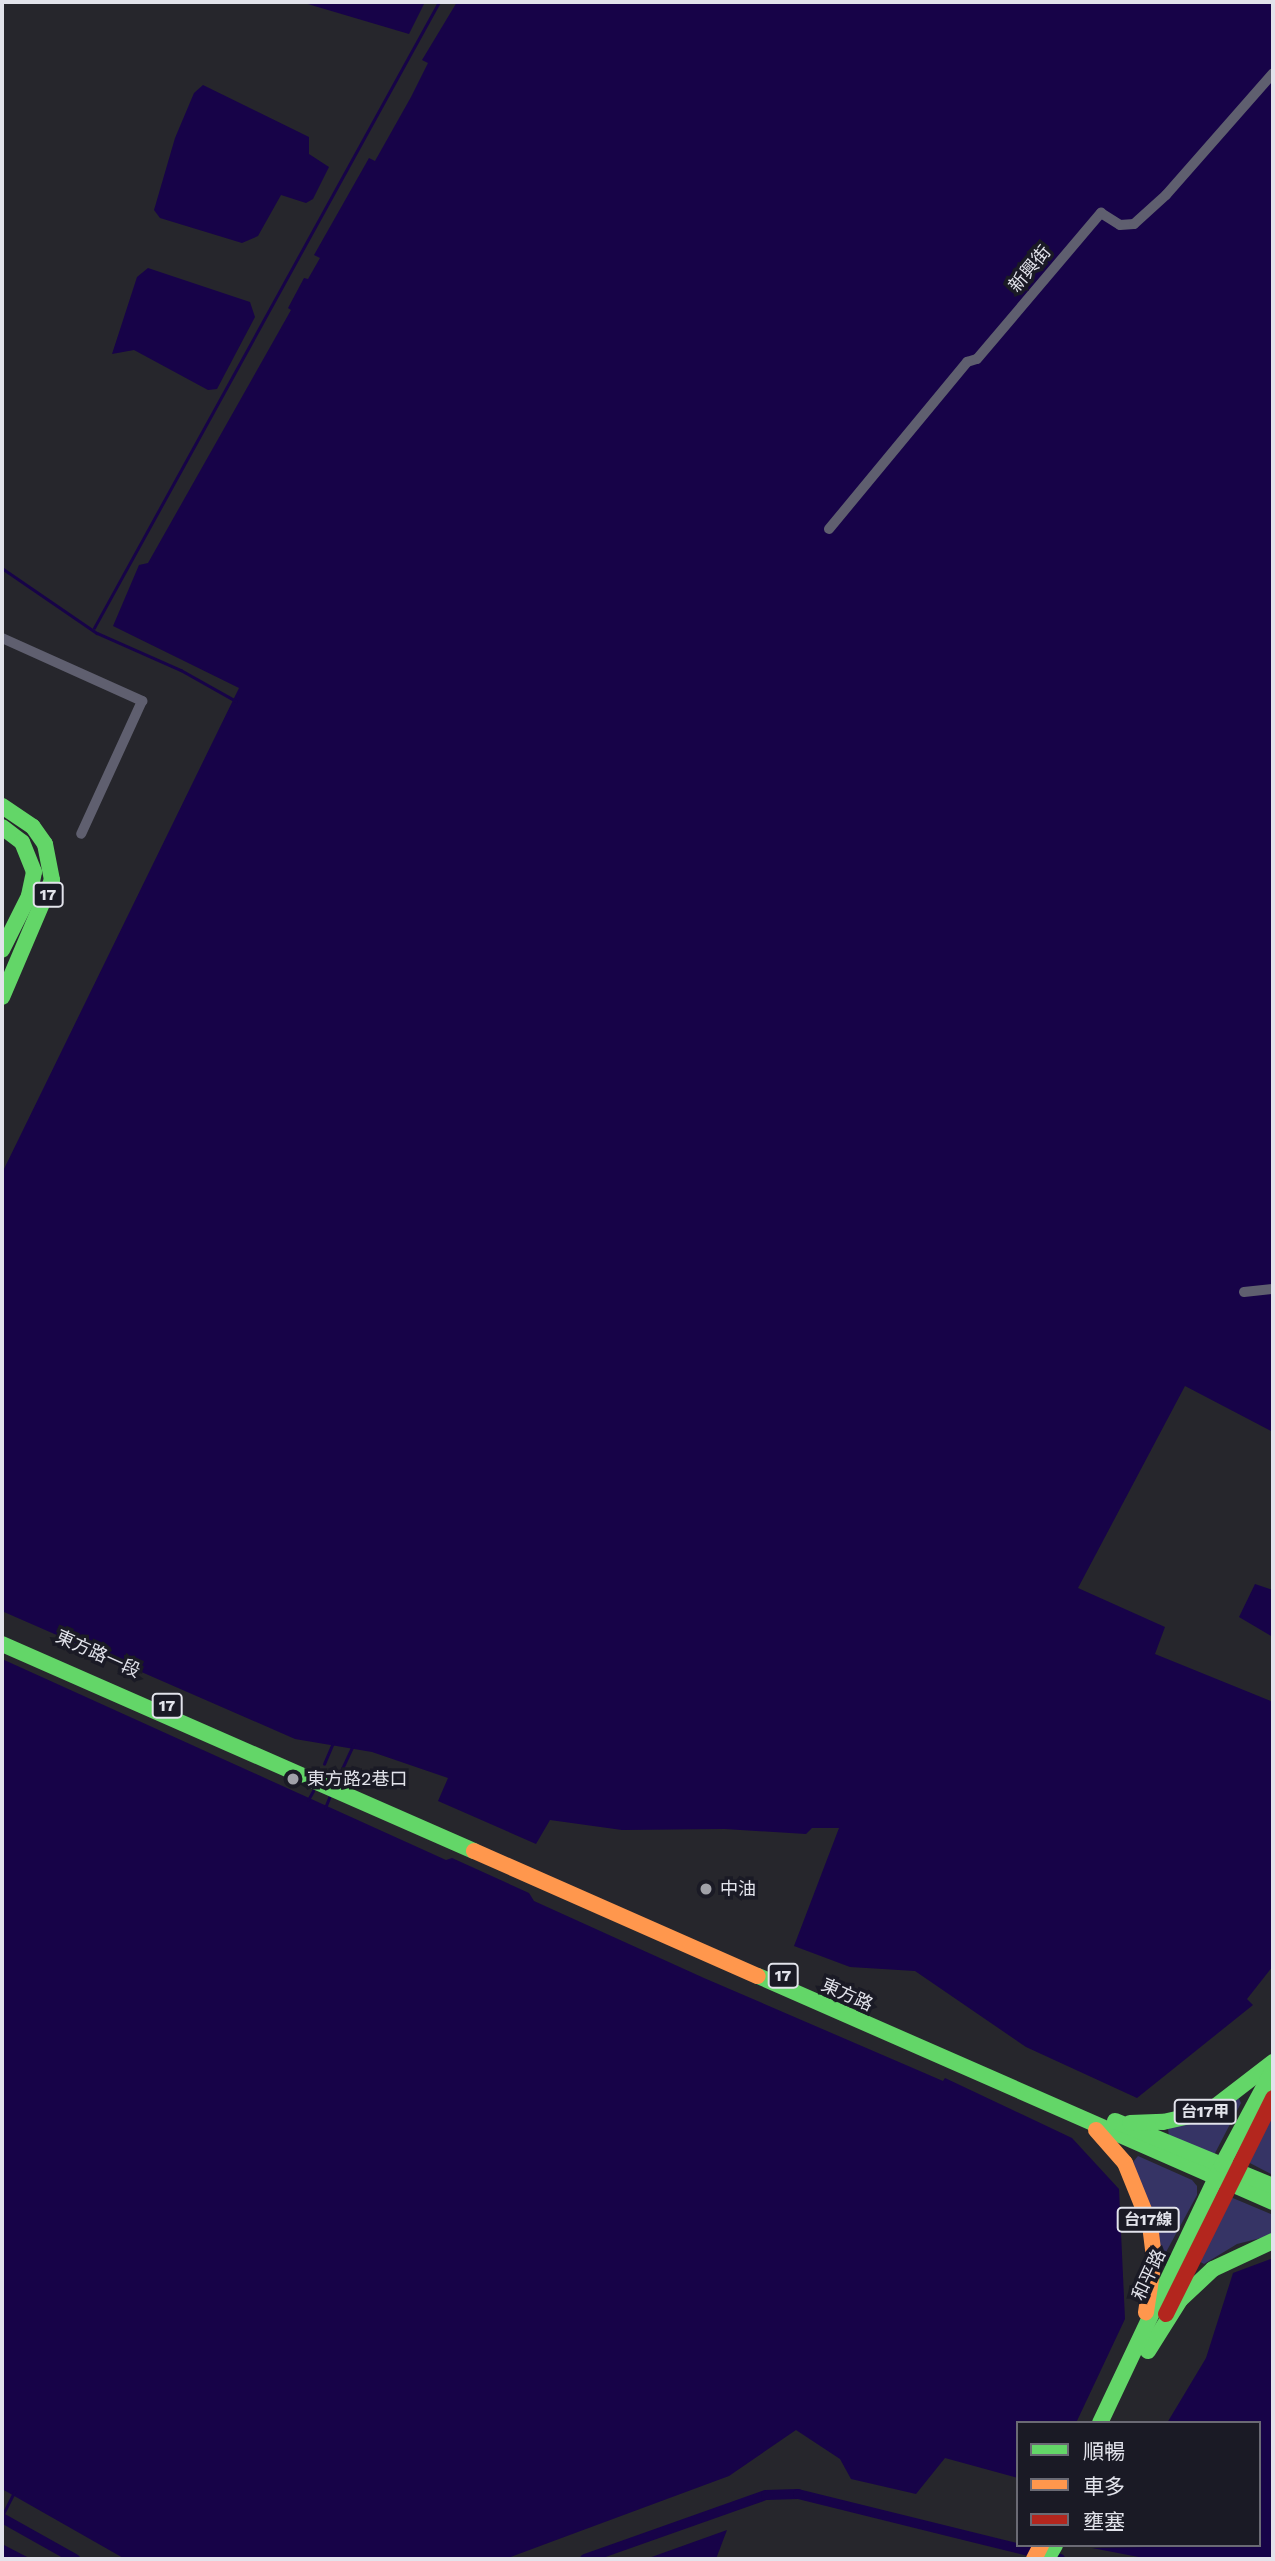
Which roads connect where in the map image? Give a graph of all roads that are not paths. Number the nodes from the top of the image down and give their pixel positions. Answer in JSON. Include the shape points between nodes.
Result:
{"nodes":[{"id":1,"x":1273,"y":73,"type":"edge"},
{"id":2,"x":828,"y":529,"type":"dead end"},
{"id":3,"x":2,"y":638,"type":"edge"},
{"id":4,"x":2,"y":806,"type":"edge"},
{"id":5,"x":2,"y":827,"type":"edge"},
{"id":6,"x":82,"y":834,"type":"dead end"},
{"id":7,"x":2,"y":950,"type":"edge"},
{"id":8,"x":2,"y":996,"type":"edge"},
{"id":9,"x":1273,"y":1289,"type":"edge"},
{"id":10,"x":1244,"y":1292,"type":"dead end"},
{"id":11,"x":2,"y":1633,"type":"edge"},
{"id":12,"x":2,"y":1644,"type":"edge"},
{"id":13,"x":330,"y":1783,"type":"junction"},
{"id":14,"x":1273,"y":2062,"type":"edge"},
{"id":15,"x":1273,"y":2070,"type":"edge"},
{"id":16,"x":1273,"y":2098,"type":"edge"},
{"id":17,"x":1079,"y":2117,"type":"junction"},
{"id":18,"x":1122,"y":2124,"type":"junction"},
{"id":19,"x":1226,"y":2174,"type":"junction"},
{"id":20,"x":1273,"y":2186,"type":"edge"},
{"id":21,"x":1273,"y":2202,"type":"edge"},
{"id":22,"x":1273,"y":2241,"type":"edge"},
{"id":23,"x":1143,"y":2348,"type":"junction"},
{"id":24,"x":1101,"y":2421,"type":"edge"},
{"id":25,"x":1114,"y":2421,"type":"edge"}],
"edges":[{"from":1,"to":2,"type":"street","name":"新興街","via":[[1166,195],[1133,224],[1121,225],[1101,213],[977,359],[967,362]]},
{"from":3,"to":6,"type":"street","via":[[142,701]]},
{"from":4,"to":8,"type":"main road","number":"17","via":[[33,827],[46,844],[52,880]]},
{"from":5,"to":7,"type":"main road","number":"17","via":[[28,849],[34,872],[29,896]]},
{"from":9,"to":10,"type":"street"},
{"from":11,"to":13,"type":"main road","name":"東方路一段","number":"17"},
{"from":12,"to":13,"type":"main road","name":"東方路一段","number":"17"},
{"from":13,"to":17,"type":"main road","name":"東方路","number":"17"},
{"from":13,"to":18,"type":"main road","name":"東方路","number":"17"},
{"from":14,"to":18,"type":"main road","number":"台17甲","via":[[1208,2112],[1163,2122]]},
{"from":15,"to":19,"type":"main road","name":"和平路"},
{"from":16,"to":19,"type":"main road","name":"和平路"},
{"from":17,"to":19,"type":"main road","name":"東方路","number":"17"},
{"from":17,"to":23,"type":"main road","number":"台17線","via":[[1102,2134],[1125,2163],[1150,2225],[1154,2260]]},
{"from":18,"to":19,"type":"main road","name":"東方路","number":"17"},
{"from":19,"to":20,"type":"main road","name":"東方路"},
{"from":19,"to":21,"type":"main road","name":"東方路"},
{"from":19,"to":23,"type":"main road","name":"和平路"},
{"from":22,"to":23,"type":"main road","via":[[1213,2269],[1180,2300]]},
{"from":23,"to":24,"type":"main road","name":"和平路"},
{"from":23,"to":25,"type":"main road","name":"和平路"}]}
